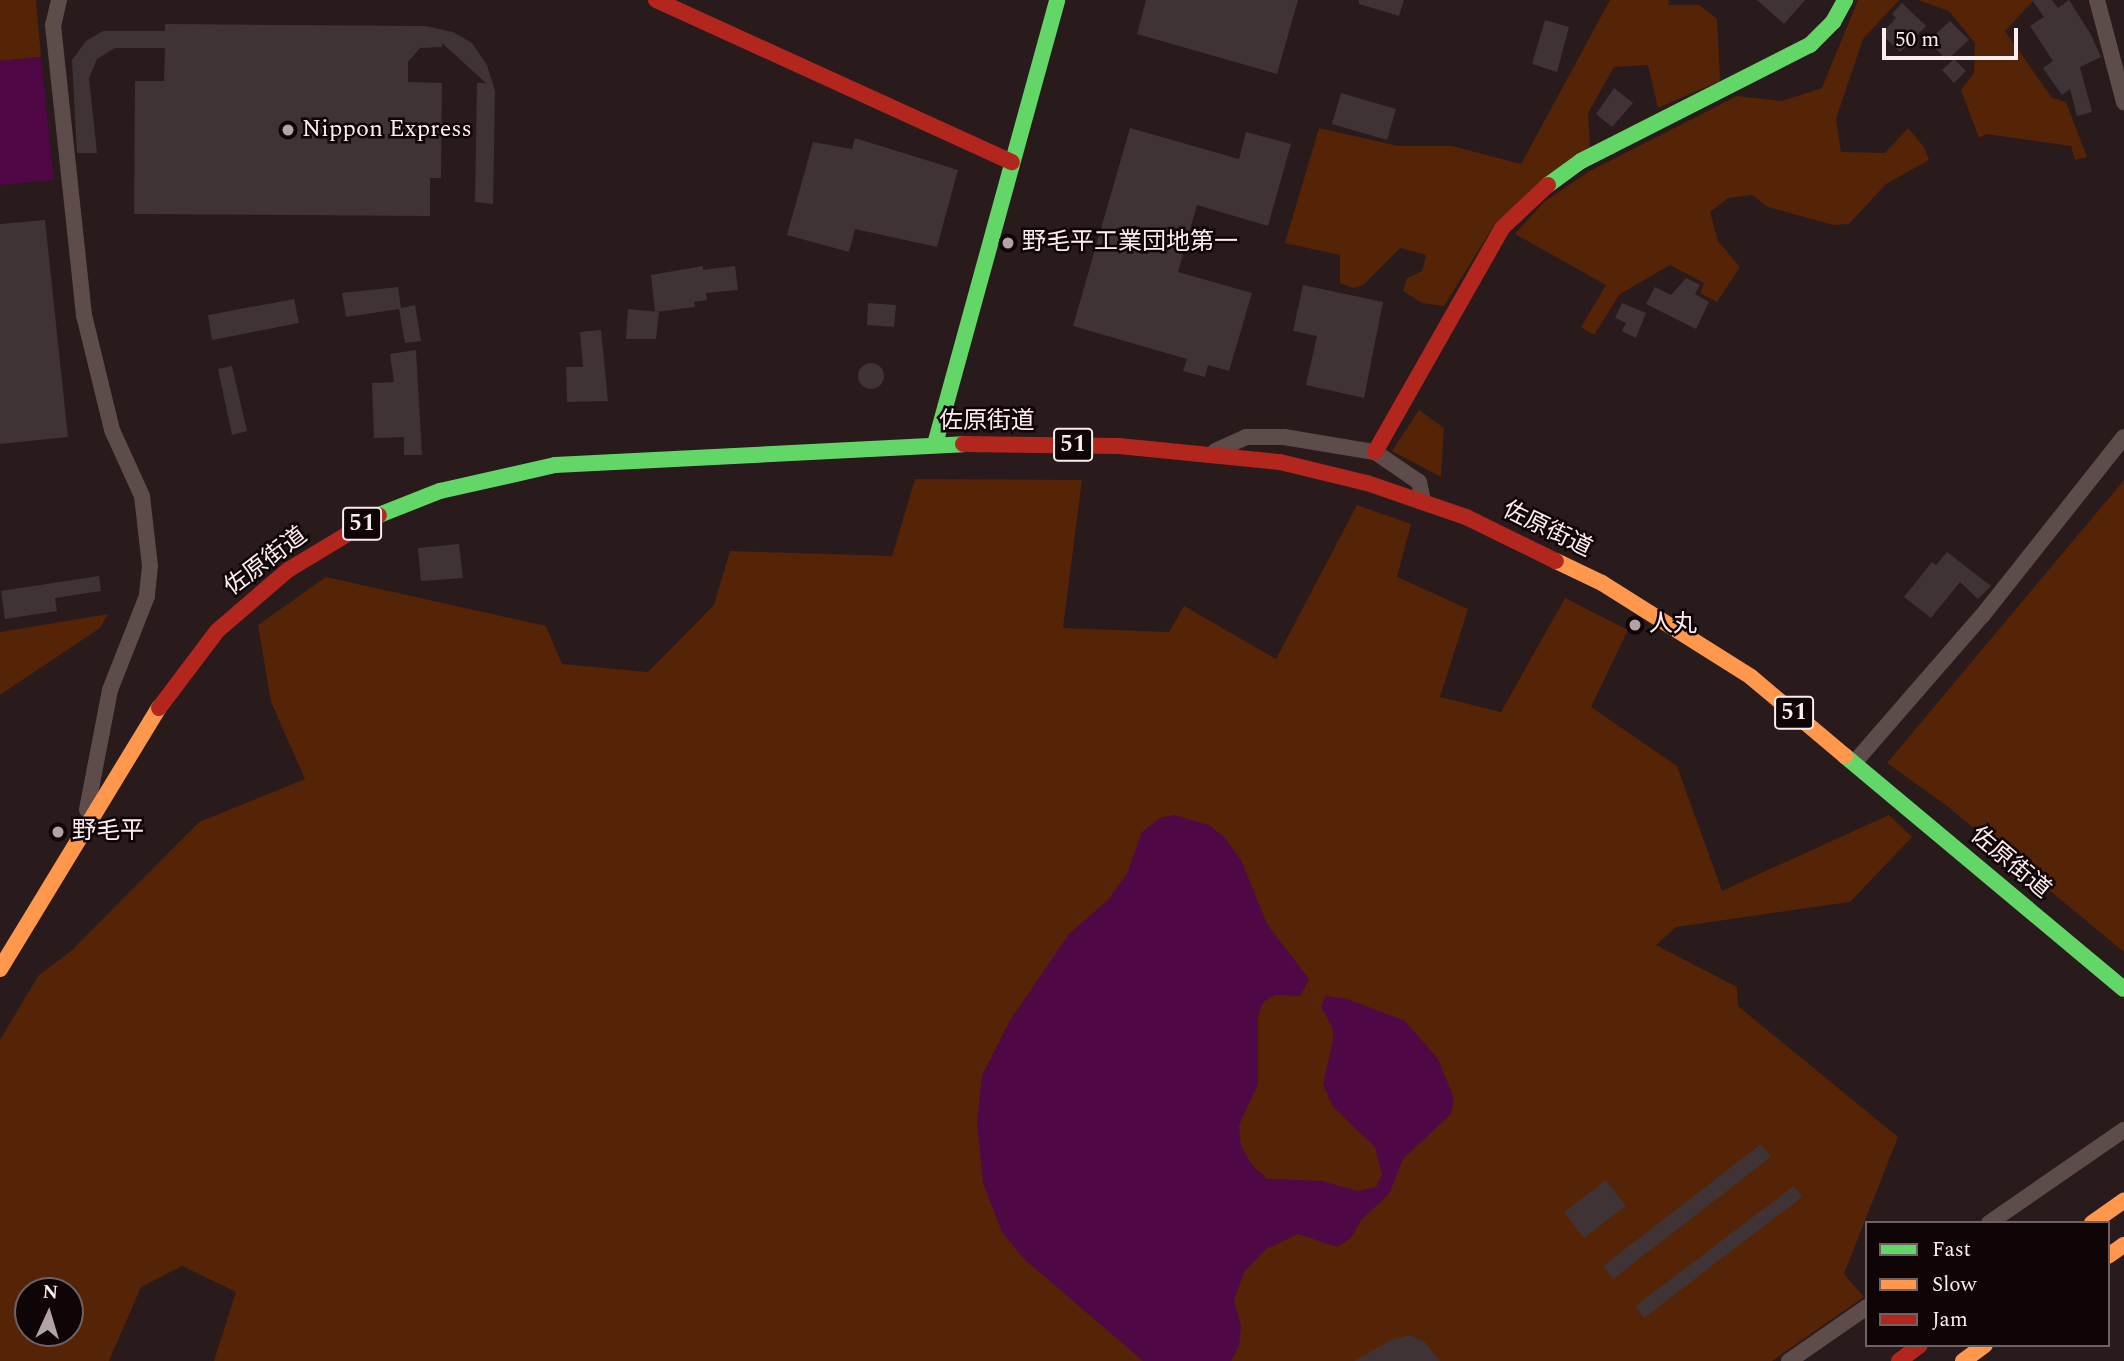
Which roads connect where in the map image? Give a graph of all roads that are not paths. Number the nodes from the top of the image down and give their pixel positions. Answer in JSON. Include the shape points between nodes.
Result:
{"nodes":[{"id":1,"x":59,"y":0,"type":"edge"},
{"id":2,"x":656,"y":0,"type":"edge"},
{"id":3,"x":1057,"y":0,"type":"edge"},
{"id":4,"x":1845,"y":0,"type":"edge"},
{"id":5,"x":2098,"y":0,"type":"edge"},
{"id":6,"x":2124,"y":103,"type":"edge"},
{"id":7,"x":1012,"y":162,"type":"junction"},
{"id":8,"x":2124,"y":437,"type":"edge"},
{"id":9,"x":936,"y":444,"type":"junction"},
{"id":10,"x":1375,"y":452,"type":"junction"},
{"id":11,"x":1210,"y":453,"type":"junction"},
{"id":12,"x":1423,"y":501,"type":"junction"},
{"id":13,"x":1854,"y":763,"type":"junction"},
{"id":14,"x":83,"y":823,"type":"junction"},
{"id":15,"x":0,"y":969,"type":"edge"},
{"id":16,"x":2124,"y":989,"type":"edge"},
{"id":17,"x":2124,"y":1130,"type":"edge"},
{"id":18,"x":2124,"y":1200,"type":"edge"},
{"id":19,"x":1992,"y":1221,"type":"edge"},
{"id":20,"x":2095,"y":1221,"type":"edge"},
{"id":21,"x":1865,"y":1308,"type":"edge"},
{"id":22,"x":1917,"y":1347,"type":"edge"},
{"id":23,"x":1981,"y":1347,"type":"edge"},
{"id":24,"x":1789,"y":1361,"type":"edge"},
{"id":25,"x":1899,"y":1361,"type":"edge"},
{"id":26,"x":1963,"y":1361,"type":"edge"}],
"edges":[{"from":1,"to":14,"type":"street","via":[[53,25],[83,315],[112,430],[142,496],[150,566],[147,596],[110,690]]},
{"from":2,"to":7,"type":"main road"},
{"from":3,"to":7,"type":"main road"},
{"from":4,"to":10,"type":"main road","via":[[1833,22],[1810,44],[1581,161],[1541,190],[1502,228]]},
{"from":5,"to":6,"type":"street"},
{"from":7,"to":9,"type":"main road"},
{"from":8,"to":13,"type":"street","via":[[1982,616]]},
{"from":9,"to":11,"type":"main road","name":"佐原街道","number":"51","via":[[1119,446]]},
{"from":9,"to":14,"type":"main road","name":"佐原街道","number":"51","via":[[555,465],[466,484],[386,512],[288,570],[217,631],[146,725]]},
{"from":10,"to":11,"type":"street","via":[[1284,437],[1246,437]]},
{"from":10,"to":12,"type":"street","via":[[1419,482]]},
{"from":11,"to":12,"type":"main road","name":"佐原街道","number":"51","via":[[1314,469]]},
{"from":12,"to":13,"type":"main road","name":"佐原街道","number":"51","via":[[1545,553],[1651,612],[1751,677]]},
{"from":13,"to":16,"type":"main road","name":"佐原街道","number":"51"},
{"from":14,"to":15,"type":"main road","name":"佐原街道","number":"51"},
{"from":17,"to":19,"type":"street"},
{"from":18,"to":20,"type":"main road"},
{"from":21,"to":24,"type":"street"},
{"from":22,"to":25,"type":"main road"},
{"from":23,"to":26,"type":"main road"}]}
